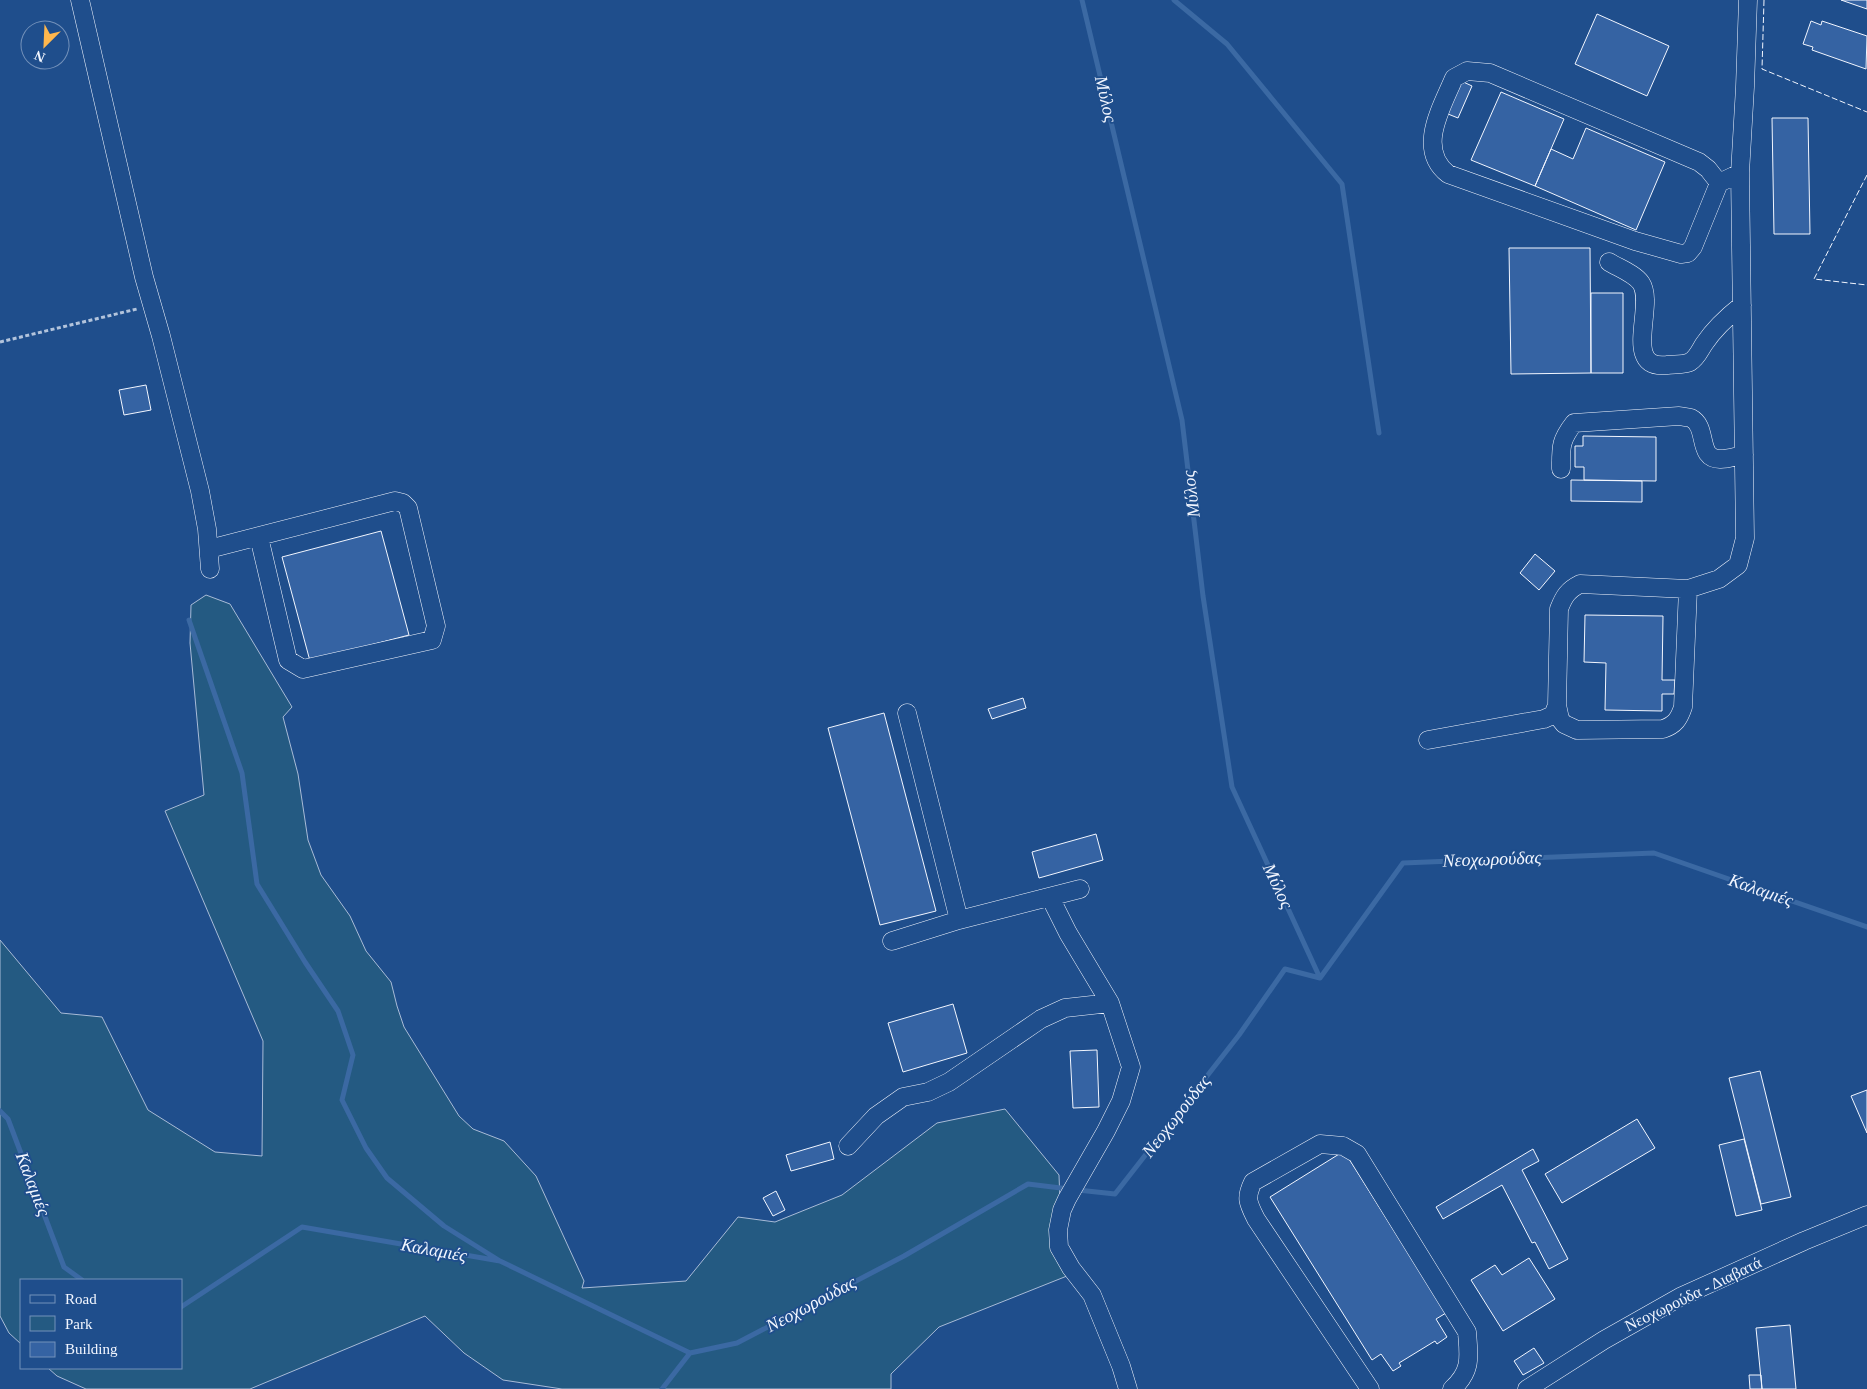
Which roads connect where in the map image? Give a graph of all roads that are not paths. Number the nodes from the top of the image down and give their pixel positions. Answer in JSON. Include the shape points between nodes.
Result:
{"nodes":[{"id":1,"x":80,"y":0,"type":"edge"},
{"id":2,"x":1748,"y":0,"type":"edge"},
{"id":3,"x":1740,"y":173,"type":"junction"},
{"id":4,"x":1719,"y":182,"type":"junction"},
{"id":5,"x":1609,"y":262,"type":"dead end"},
{"id":6,"x":1742,"y":305,"type":"junction"},
{"id":7,"x":1744,"y":455,"type":"junction"},
{"id":8,"x":1561,"y":469,"type":"dead end"},
{"id":9,"x":259,"y":537,"type":"junction"},
{"id":10,"x":209,"y":548,"type":"junction"},
{"id":11,"x":210,"y":569,"type":"dead end"},
{"id":12,"x":1688,"y":589,"type":"junction"},
{"id":13,"x":1557,"y":705,"type":"junction"},
{"id":14,"x":907,"y":713,"type":"dead end"},
{"id":15,"x":1428,"y":740,"type":"dead end"},
{"id":16,"x":1080,"y":889,"type":"dead end"},
{"id":17,"x":1050,"y":897,"type":"junction"},
{"id":18,"x":960,"y":920,"type":"junction"},
{"id":19,"x":892,"y":941,"type":"dead end"},
{"id":20,"x":1110,"y":1003,"type":"junction"},
{"id":21,"x":848,"y":1146,"type":"dead end"},
{"id":22,"x":1867,"y":1215,"type":"edge"},
{"id":23,"x":1128,"y":1389,"type":"edge"},
{"id":24,"x":1370,"y":1389,"type":"edge"},
{"id":25,"x":1452,"y":1389,"type":"edge"},
{"id":26,"x":1528,"y":1389,"type":"edge"}],
"edges":[{"from":1,"to":10,"type":"street","via":[[138,251],[200,491]]},
{"from":2,"to":3,"type":"street"},
{"from":3,"to":4,"type":"street"},
{"from":3,"to":6,"type":"street"},
{"from":4,"to":4,"type":"street","via":[[1693,247],[1688,253],[1681,254],[1635,241],[1448,174],[1435,158],[1432,145],[1434,128],[1454,78],[1467,71],[1490,73],[1699,162]]},
{"from":5,"to":6,"type":"street","via":[[1642,284],[1645,296],[1643,352],[1650,362],[1662,366],[1689,363],[1728,316]]},
{"from":6,"to":7,"type":"street"},
{"from":7,"to":8,"type":"street","via":[[1711,458],[1706,453],[1699,427],[1692,419],[1679,416],[1574,423],[1563,437]]},
{"from":7,"to":12,"type":"street","via":[[1745,538],[1738,565],[1719,579]]},
{"from":9,"to":9,"type":"street","via":[[395,501],[403,504],[408,508],[436,626],[432,640],[303,669],[294,665],[288,660]]},
{"from":9,"to":10,"type":"street"},
{"from":10,"to":11,"type":"street"},
{"from":12,"to":13,"type":"street","via":[[1580,584],[1571,588],[1559,609]]},
{"from":12,"to":13,"type":"street","via":[[1683,707],[1672,726],[1663,729],[1577,730],[1560,719]]},
{"from":13,"to":15,"type":"street","via":[[1553,714],[1544,719]]},
{"from":14,"to":18,"type":"street"},
{"from":16,"to":17,"type":"street"},
{"from":17,"to":18,"type":"street"},
{"from":17,"to":20,"type":"street"},
{"from":18,"to":19,"type":"street"},
{"from":20,"to":21,"type":"street","via":[[1065,1008],[1041,1019],[949,1082],[928,1092],[904,1097],[876,1116]]},
{"from":20,"to":23,"type":"street","via":[[1131,1067],[1121,1101],[1067,1199],[1058,1230],[1059,1247],[1092,1295]]},
{"from":22,"to":26,"type":"street","name":"Νεοχωρούδα - Διαβατά","via":[[1680,1297],[1604,1340]]},
{"from":24,"to":25,"type":"street","via":[[1256,1219],[1248,1202],[1253,1182],[1320,1144],[1343,1146],[1357,1154],[1467,1332],[1468,1362],[1463,1379]]}]}
